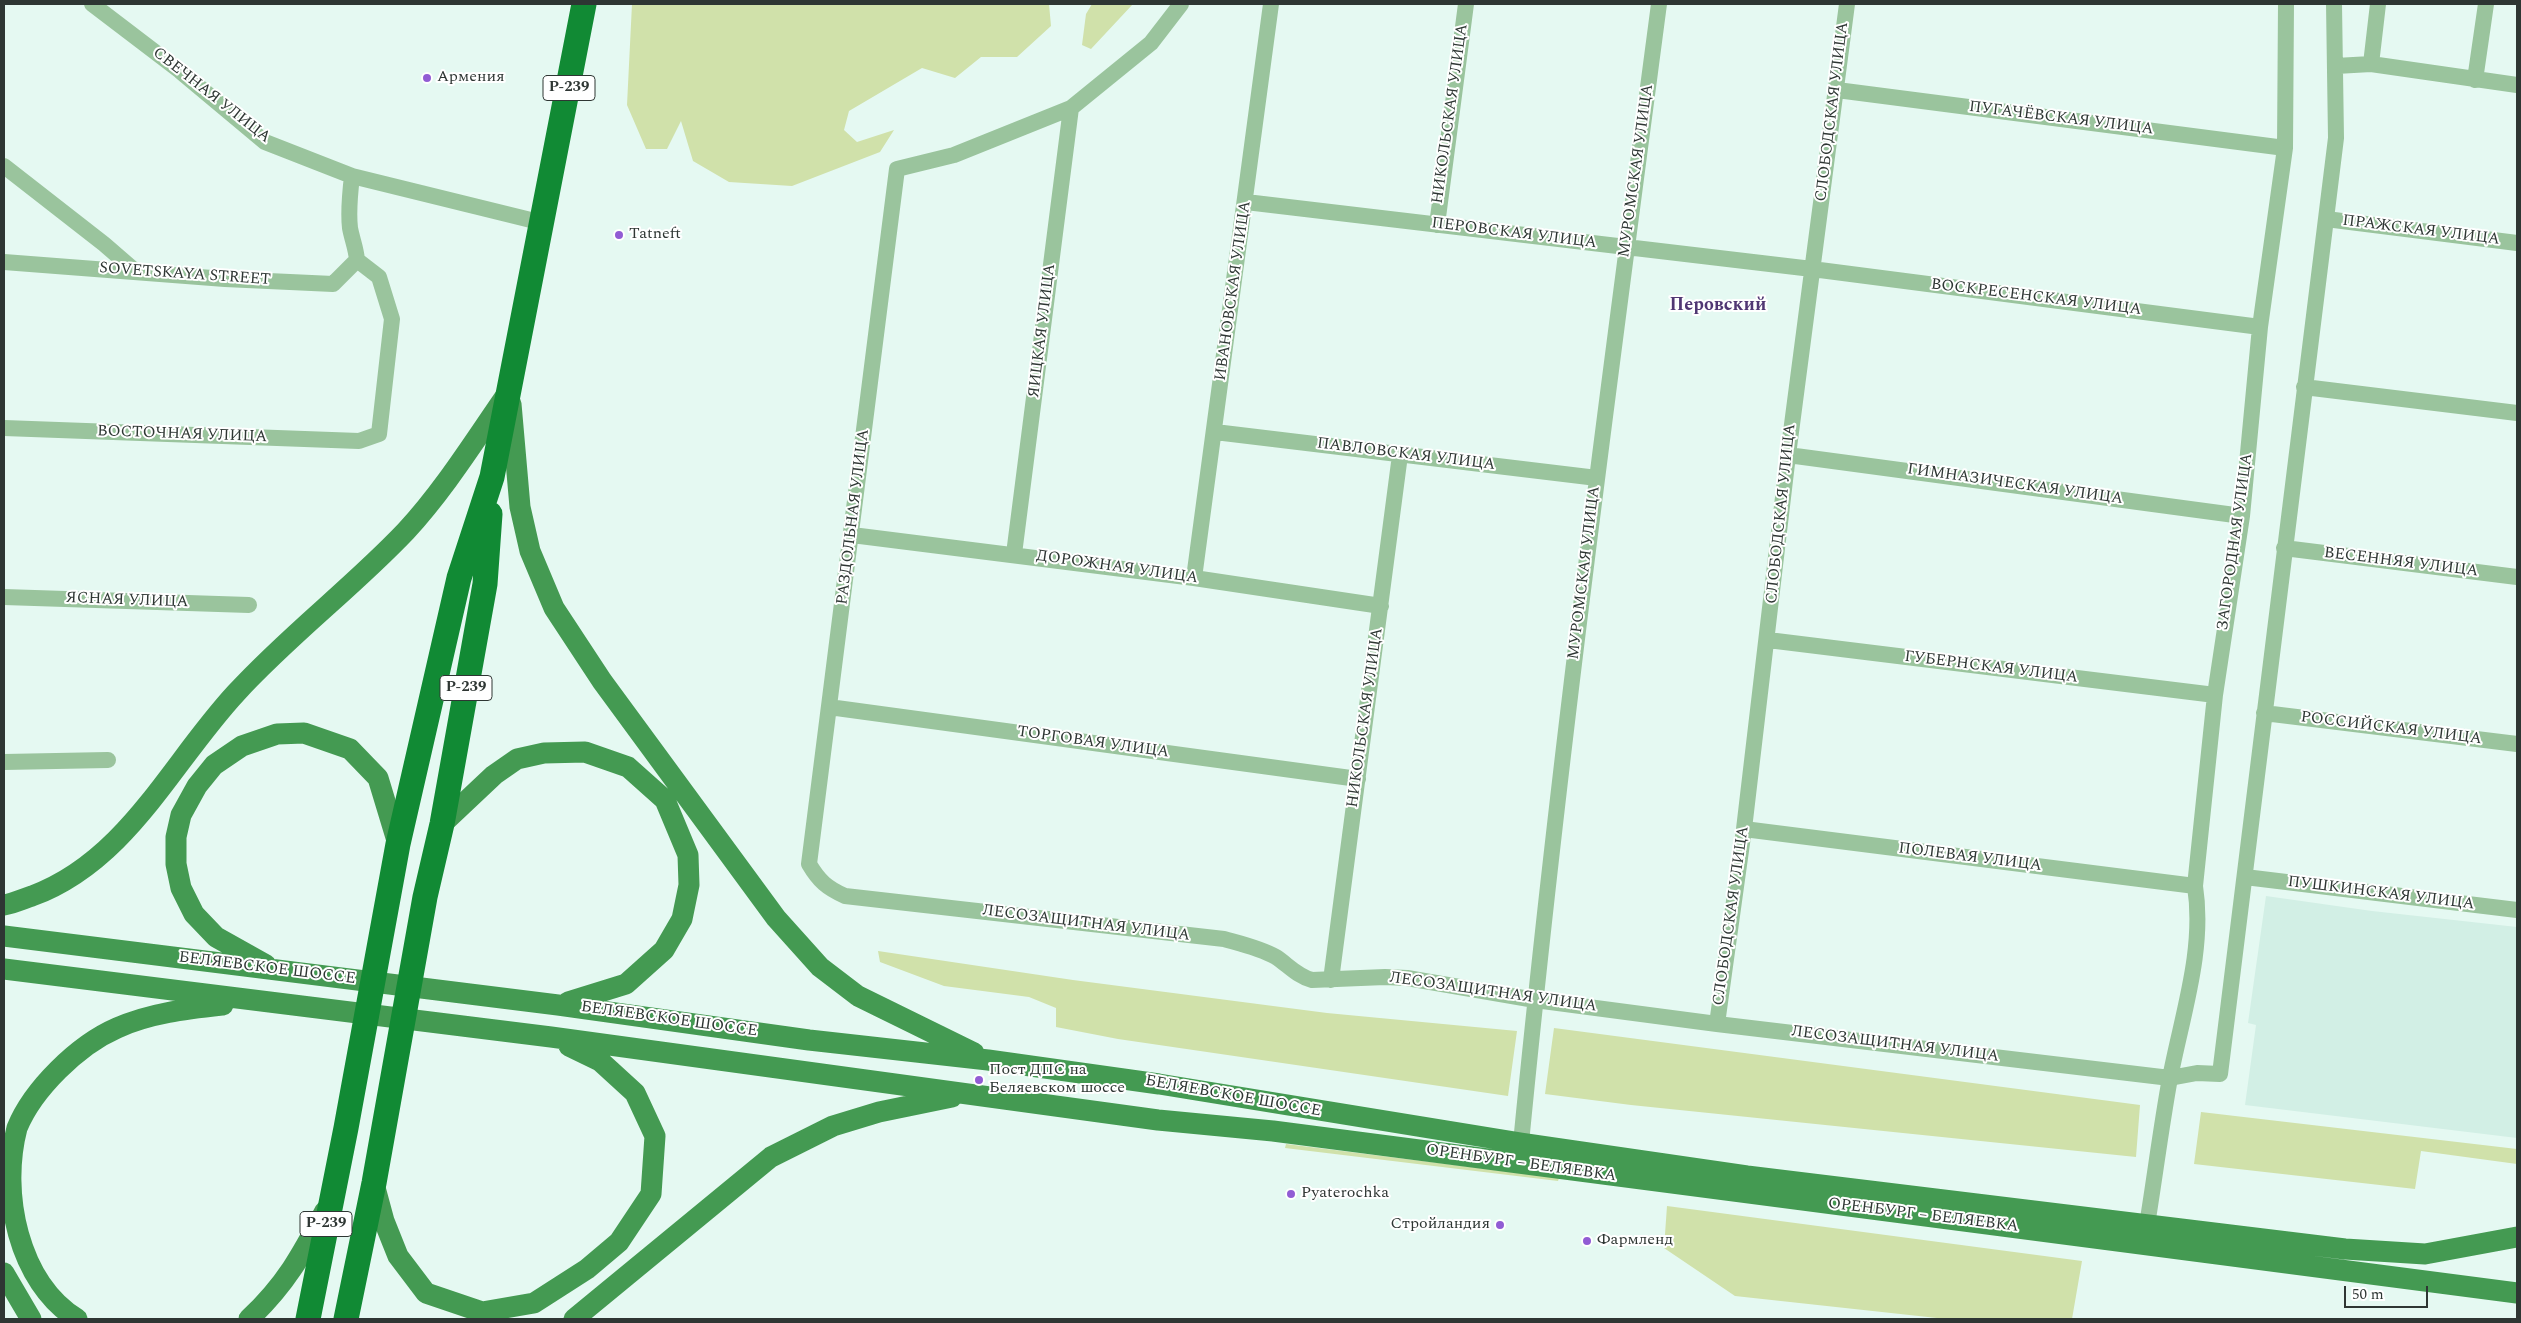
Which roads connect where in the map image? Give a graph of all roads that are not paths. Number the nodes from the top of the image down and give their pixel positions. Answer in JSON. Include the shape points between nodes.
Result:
{"nodes":[{"id":1,"x":92,"y":4,"type":"edge"},
{"id":2,"x":584,"y":4,"type":"edge"},
{"id":3,"x":1181,"y":4,"type":"edge"},
{"id":4,"x":1271,"y":4,"type":"edge"},
{"id":5,"x":1466,"y":4,"type":"edge"},
{"id":6,"x":1659,"y":4,"type":"edge"},
{"id":7,"x":1847,"y":4,"type":"edge"},
{"id":8,"x":2286,"y":4,"type":"edge"},
{"id":9,"x":2334,"y":4,"type":"edge"},
{"id":10,"x":2378,"y":4,"type":"edge"},
{"id":11,"x":2486,"y":4,"type":"edge"},
{"id":12,"x":2371,"y":64,"type":"junction"},
{"id":13,"x":2336,"y":66,"type":"junction"},
{"id":14,"x":2475,"y":80,"type":"junction"},
{"id":15,"x":2517,"y":85,"type":"edge"},
{"id":16,"x":1837,"y":90,"type":"junction"},
{"id":17,"x":1071,"y":108,"type":"junction"},
{"id":18,"x":2286,"y":148,"type":"junction"},
{"id":19,"x":4,"y":166,"type":"edge"},
{"id":20,"x":352,"y":176,"type":"junction"},
{"id":21,"x":1246,"y":202,"type":"junction"},
{"id":22,"x":2326,"y":218,"type":"junction"},
{"id":23,"x":543,"y":223,"type":"junction"},
{"id":24,"x":1436,"y":225,"type":"junction"},
{"id":25,"x":2517,"y":243,"type":"edge"},
{"id":26,"x":104,"y":244,"type":"junction"},
{"id":27,"x":1627,"y":247,"type":"junction"},
{"id":28,"x":357,"y":260,"type":"junction"},
{"id":29,"x":4,"y":262,"type":"edge"},
{"id":30,"x":90,"y":268,"type":"junction"},
{"id":31,"x":1812,"y":269,"type":"junction"},
{"id":32,"x":134,"y":270,"type":"junction"},
{"id":33,"x":2260,"y":327,"type":"junction"},
{"id":34,"x":2304,"y":387,"type":"junction"},
{"id":35,"x":510,"y":390,"type":"junction"},
{"id":36,"x":2517,"y":413,"type":"edge"},
{"id":37,"x":4,"y":428,"type":"edge"},
{"id":38,"x":1215,"y":432,"type":"junction"},
{"id":39,"x":1400,"y":455,"type":"junction"},
{"id":40,"x":1788,"y":455,"type":"junction"},
{"id":41,"x":492,"y":476,"type":"junction"},
{"id":42,"x":1597,"y":478,"type":"junction"},
{"id":43,"x":2242,"y":516,"type":"junction"},
{"id":44,"x":852,"y":535,"type":"junction"},
{"id":45,"x":2284,"y":548,"type":"junction"},
{"id":46,"x":1014,"y":554,"type":"junction"},
{"id":47,"x":2517,"y":577,"type":"edge"},
{"id":48,"x":1194,"y":578,"type":"junction"},
{"id":49,"x":4,"y":597,"type":"edge"},
{"id":50,"x":249,"y":605,"type":"dead end"},
{"id":51,"x":1382,"y":606,"type":"junction"},
{"id":52,"x":1768,"y":640,"type":"junction"},
{"id":53,"x":2215,"y":695,"type":"junction"},
{"id":54,"x":829,"y":708,"type":"junction"},
{"id":55,"x":2264,"y":713,"type":"junction"},
{"id":56,"x":2517,"y":744,"type":"edge"},
{"id":57,"x":108,"y":760,"type":"dead end"},
{"id":58,"x":4,"y":762,"type":"edge"},
{"id":59,"x":1358,"y":779,"type":"junction"},
{"id":60,"x":442,"y":824,"type":"junction"},
{"id":61,"x":1744,"y":829,"type":"junction"},
{"id":62,"x":398,"y":844,"type":"junction"},
{"id":63,"x":809,"y":864,"type":"joint"},
{"id":64,"x":2245,"y":877,"type":"junction"},
{"id":65,"x":2195,"y":886,"type":"junction"},
{"id":66,"x":4,"y":905,"type":"edge"},
{"id":67,"x":2517,"y":910,"type":"edge"},
{"id":68,"x":4,"y":936,"type":"edge"},
{"id":69,"x":4,"y":969,"type":"edge"},
{"id":70,"x":275,"y":970,"type":"junction"},
{"id":71,"x":1331,"y":980,"type":"junction"},
{"id":72,"x":1534,"y":1000,"type":"junction"},
{"id":73,"x":263,"y":1002,"type":"junction"},
{"id":74,"x":558,"y":1005,"type":"junction"},
{"id":75,"x":1717,"y":1024,"type":"junction"},
{"id":76,"x":551,"y":1037,"type":"junction"},
{"id":77,"x":988,"y":1060,"type":"junction"},
{"id":78,"x":2170,"y":1078,"type":"junction"},
{"id":79,"x":971,"y":1093,"type":"junction"},
{"id":80,"x":1332,"y":1114,"type":"joint"},
{"id":81,"x":1328,"y":1138,"type":"joint"},
{"id":82,"x":1520,"y":1143,"type":"junction"},
{"id":83,"x":374,"y":1182,"type":"junction"},
{"id":84,"x":331,"y":1200,"type":"junction"},
{"id":85,"x":2147,"y":1225,"type":"junction"},
{"id":86,"x":2517,"y":1237,"type":"edge"},
{"id":87,"x":4,"y":1273,"type":"edge"},
{"id":88,"x":2517,"y":1292,"type":"edge"},
{"id":89,"x":31,"y":1319,"type":"edge"},
{"id":90,"x":77,"y":1319,"type":"edge"},
{"id":91,"x":249,"y":1319,"type":"edge"},
{"id":92,"x":308,"y":1319,"type":"edge"},
{"id":93,"x":346,"y":1319,"type":"edge"},
{"id":94,"x":574,"y":1319,"type":"edge"}],
"edges":[{"from":1,"to":20,"type":"street","name":"СВЕЧНАЯ УЛИЦА","via":[[265,142]]},
{"from":2,"to":23,"type":"highway","number":"Р-239"},
{"from":3,"to":17,"type":"street","via":[[1151,43]]},
{"from":4,"to":21,"type":"street","name":"ИВАНОВСКАЯ УЛИЦА"},
{"from":5,"to":24,"type":"street","name":"НИКОЛЬСКАЯ УЛИЦА"},
{"from":6,"to":27,"type":"street","name":"МУРОМСКАЯ УЛИЦА"},
{"from":7,"to":16,"type":"street","name":"СЛОБОДСКАЯ УЛИЦА"},
{"from":8,"to":18,"type":"street","name":"ЗАГОРОДНАЯ УЛИЦА"},
{"from":9,"to":13,"type":"street"},
{"from":10,"to":12,"type":"street"},
{"from":11,"to":14,"type":"street"},
{"from":12,"to":13,"type":"street"},
{"from":12,"to":14,"type":"street"},
{"from":13,"to":22,"type":"street","via":[[2336,138]]},
{"from":14,"to":15,"type":"street"},
{"from":16,"to":18,"type":"street","name":"ПУГАЧЁВСКАЯ УЛИЦА"},
{"from":16,"to":31,"type":"street","name":"СЛОБОДСКАЯ УЛИЦА"},
{"from":17,"to":44,"type":"street","name":"РАЗДОЛЬНАЯ УЛИЦА","via":[[954,154],[898,169]]},
{"from":17,"to":46,"type":"street","name":"ЯИЦКАЯ УЛИЦА"},
{"from":18,"to":33,"type":"street","name":"ЗАГОРОДНАЯ УЛИЦА"},
{"from":19,"to":26,"type":"street"},
{"from":20,"to":23,"type":"street","name":"СВЕЧНАЯ УЛИЦА"},
{"from":20,"to":28,"type":"street","via":[[350,230]]},
{"from":21,"to":24,"type":"street","name":"ПЕРОВСКАЯ УЛИЦА"},
{"from":21,"to":38,"type":"street","name":"ИВАНОВСКАЯ УЛИЦА"},
{"from":22,"to":25,"type":"street","name":"ПРАЖСКАЯ УЛИЦА"},
{"from":22,"to":34,"type":"street"},
{"from":23,"to":35,"type":"highway","number":"Р-239"},
{"from":24,"to":27,"type":"street","name":"ПЕРОВСКАЯ УЛИЦА"},
{"from":26,"to":30,"type":"street"},
{"from":26,"to":32,"type":"street"},
{"from":27,"to":31,"type":"street","name":"ПЕРОВСКАЯ УЛИЦА"},
{"from":27,"to":42,"type":"street","name":"МУРОМСКАЯ УЛИЦА"},
{"from":28,"to":32,"type":"street","name":"SOVETSKAYA STREET","via":[[332,284],[225,279]]},
{"from":28,"to":37,"type":"street","name":"ВОСТОЧНАЯ УЛИЦА","via":[[379,277],[392,319],[379,434],[360,442]]},
{"from":29,"to":30,"type":"street","name":"SOVETSKAYA STREET"},
{"from":30,"to":32,"type":"street","name":"SOVETSKAYA STREET"},
{"from":31,"to":33,"type":"street","name":"ВОСКРЕСЕНСКАЯ УЛИЦА"},
{"from":31,"to":40,"type":"street","name":"СЛОБОДСКАЯ УЛИЦА"},
{"from":33,"to":43,"type":"street","name":"ЗАГОРОДНАЯ УЛИЦА"},
{"from":34,"to":36,"type":"street"},
{"from":34,"to":45,"type":"street"},
{"from":35,"to":41,"type":"highway","number":"Р-239"},
{"from":35,"to":66,"type":"main road","via":[[406,531],[302,626],[235,693],[122,834],[75,874],[44,891]]},
{"from":35,"to":77,"type":"main road","via":[[520,507],[530,551],[554,608],[602,681],[776,918],[820,967],[858,996]]},
{"from":38,"to":39,"type":"street","name":"ПАВЛОВСКАЯ УЛИЦА"},
{"from":38,"to":48,"type":"street","name":"ИВАНОВСКАЯ УЛИЦА"},
{"from":39,"to":42,"type":"street","name":"ПАВЛОВСКАЯ УЛИЦА"},
{"from":39,"to":51,"type":"street","name":"НИКОЛЬСКАЯ УЛИЦА"},
{"from":40,"to":43,"type":"street","name":"ГИМНАЗИЧЕСКАЯ УЛИЦА"},
{"from":40,"to":52,"type":"street","name":"СЛОБОДСКАЯ УЛИЦА"},
{"from":41,"to":60,"type":"highway","number":"Р-239","via":[[485,584]]},
{"from":41,"to":62,"type":"highway","number":"Р-239","via":[[459,578]]},
{"from":42,"to":72,"type":"street","name":"МУРОМСКАЯ УЛИЦА"},
{"from":43,"to":53,"type":"street","name":"ЗАГОРОДНАЯ УЛИЦА"},
{"from":44,"to":46,"type":"street","name":"ДОРОЖНАЯ УЛИЦА"},
{"from":44,"to":54,"type":"street","name":"РАЗДОЛЬНАЯ УЛИЦА"},
{"from":45,"to":47,"type":"street","name":"ВЕСЕННЯЯ УЛИЦА"},
{"from":45,"to":55,"type":"street"},
{"from":46,"to":48,"type":"street","name":"ДОРОЖНАЯ УЛИЦА"},
{"from":48,"to":51,"type":"street","name":"ДОРОЖНАЯ УЛИЦА"},
{"from":49,"to":50,"type":"street","name":"ЯСНАЯ УЛИЦА"},
{"from":51,"to":59,"type":"street","name":"НИКОЛЬСКАЯ УЛИЦА"},
{"from":52,"to":53,"type":"street","name":"ГУБЕРНСКАЯ УЛИЦА"},
{"from":52,"to":61,"type":"street","name":"СЛОБОДСКАЯ УЛИЦА"},
{"from":53,"to":65,"type":"street","name":"ЗАГОРОДНАЯ УЛИЦА"},
{"from":54,"to":59,"type":"street","name":"ТОРГОВАЯ УЛИЦА"},
{"from":54,"to":63,"type":"street","name":"РАЗДОЛЬНАЯ УЛИЦА"},
{"from":55,"to":56,"type":"street","name":"РОССИЙСКАЯ УЛИЦА"},
{"from":55,"to":64,"type":"street"},
{"from":57,"to":58,"type":"street"},
{"from":59,"to":71,"type":"street","name":"НИКОЛЬСКАЯ УЛИЦА"},
{"from":60,"to":74,"type":"main road","via":[[494,775],[517,759],[544,753],[585,752],[628,767],[665,800],[688,855],[688,885],[682,919],[664,950],[626,984]]},
{"from":60,"to":83,"type":"highway","number":"Р-239","via":[[425,897]]},
{"from":61,"to":65,"type":"street","name":"ПОЛЕВАЯ УЛИЦА"},
{"from":61,"to":75,"type":"street","name":"СЛОБОДСКАЯ УЛИЦА"},
{"from":62,"to":70,"type":"main road","via":[[378,778],[350,750],[304,733],[277,734],[242,746],[214,765],[196,786],[181,815],[176,837],[176,864],[181,888],[194,914],[216,937]]},
{"from":62,"to":84,"type":"highway","number":"Р-239"},
{"from":63,"to":71,"type":"street","name":"ЛЕСОЗАЩИТНАЯ УЛИЦА","via":[[817,879],[827,888],[845,896],[1224,940],[1276,957],[1302,977]]},
{"from":64,"to":67,"type":"street","name":"ПУШКИНСКАЯ УЛИЦА"},
{"from":64,"to":78,"type":"street","name":"ЛЕСОЗАЩИТНАЯ УЛИЦА","via":[[2220,1074],[2197,1073]]},
{"from":65,"to":78,"type":"street","name":"ЗАГОРОДНАЯ УЛИЦА","via":[[2199,914]]},
{"from":68,"to":70,"type":"main road","name":"БЕЛЯЕВСКОЕ ШОССЕ"},
{"from":69,"to":73,"type":"main road","name":"БЕЛЯЕВСКОЕ ШОССЕ"},
{"from":70,"to":74,"type":"main road","name":"БЕЛЯЕВСКОЕ ШОССЕ"},
{"from":71,"to":72,"type":"street","name":"ЛЕСОЗАЩИТНАЯ УЛИЦА","via":[[1407,978]]},
{"from":72,"to":75,"type":"street","name":"ЛЕСОЗАЩИТНАЯ УЛИЦА"},
{"from":72,"to":82,"type":"street","name":"МУРОМСКАЯ УЛИЦА"},
{"from":73,"to":76,"type":"main road","name":"БЕЛЯЕВСКОЕ ШОССЕ"},
{"from":73,"to":90,"type":"main road","via":[[155,1015],[116,1028],[78,1052],[44,1086],[28,1108],[17,1128],[9,1155],[9,1220],[18,1248],[34,1276],[65,1312]]},
{"from":74,"to":77,"type":"main road","name":"БЕЛЯЕВСКОЕ ШОССЕ","via":[[809,1040]]},
{"from":75,"to":78,"type":"street","name":"ЛЕСОЗАЩИТНАЯ УЛИЦА"},
{"from":76,"to":79,"type":"main road","name":"БЕЛЯЕВСКОЕ ШОССЕ"},
{"from":76,"to":83,"type":"main road","via":[[600,1061],[635,1093],[655,1136],[651,1194],[619,1242],[587,1269],[534,1303],[482,1312],[426,1293],[398,1256],[384,1221]]},
{"from":77,"to":80,"type":"main road","name":"БЕЛЯЕВСКОЕ ШОССЕ","via":[[1159,1084]]},
{"from":78,"to":85,"type":"street","name":"ЗАГОРОДНАЯ УЛИЦА"},
{"from":79,"to":81,"type":"main road","name":"БЕЛЯЕВСКОЕ ШОССЕ","via":[[1158,1120]]},
{"from":79,"to":94,"type":"main road","via":[[879,1112],[832,1126],[771,1157]]},
{"from":80,"to":82,"type":"main road","name":"ОРЕНБУРГ – БЕЛЯЕВКА"},
{"from":81,"to":88,"type":"main road","name":"ОРЕНБУРГ – БЕЛЯЕВКА"},
{"from":82,"to":85,"type":"main road","name":"ОРЕНБУРГ – БЕЛЯЕВКА","via":[[1747,1176]]},
{"from":83,"to":93,"type":"highway","number":"Р-239"},
{"from":84,"to":91,"type":"main road","via":[[294,1268],[271,1298]]},
{"from":84,"to":92,"type":"highway","number":"Р-239"},
{"from":85,"to":86,"type":"main road","name":"ОРЕНБУРГ – БЕЛЯЕВКА","via":[[2345,1249],[2425,1254]]},
{"from":87,"to":89,"type":"main road"}]}
